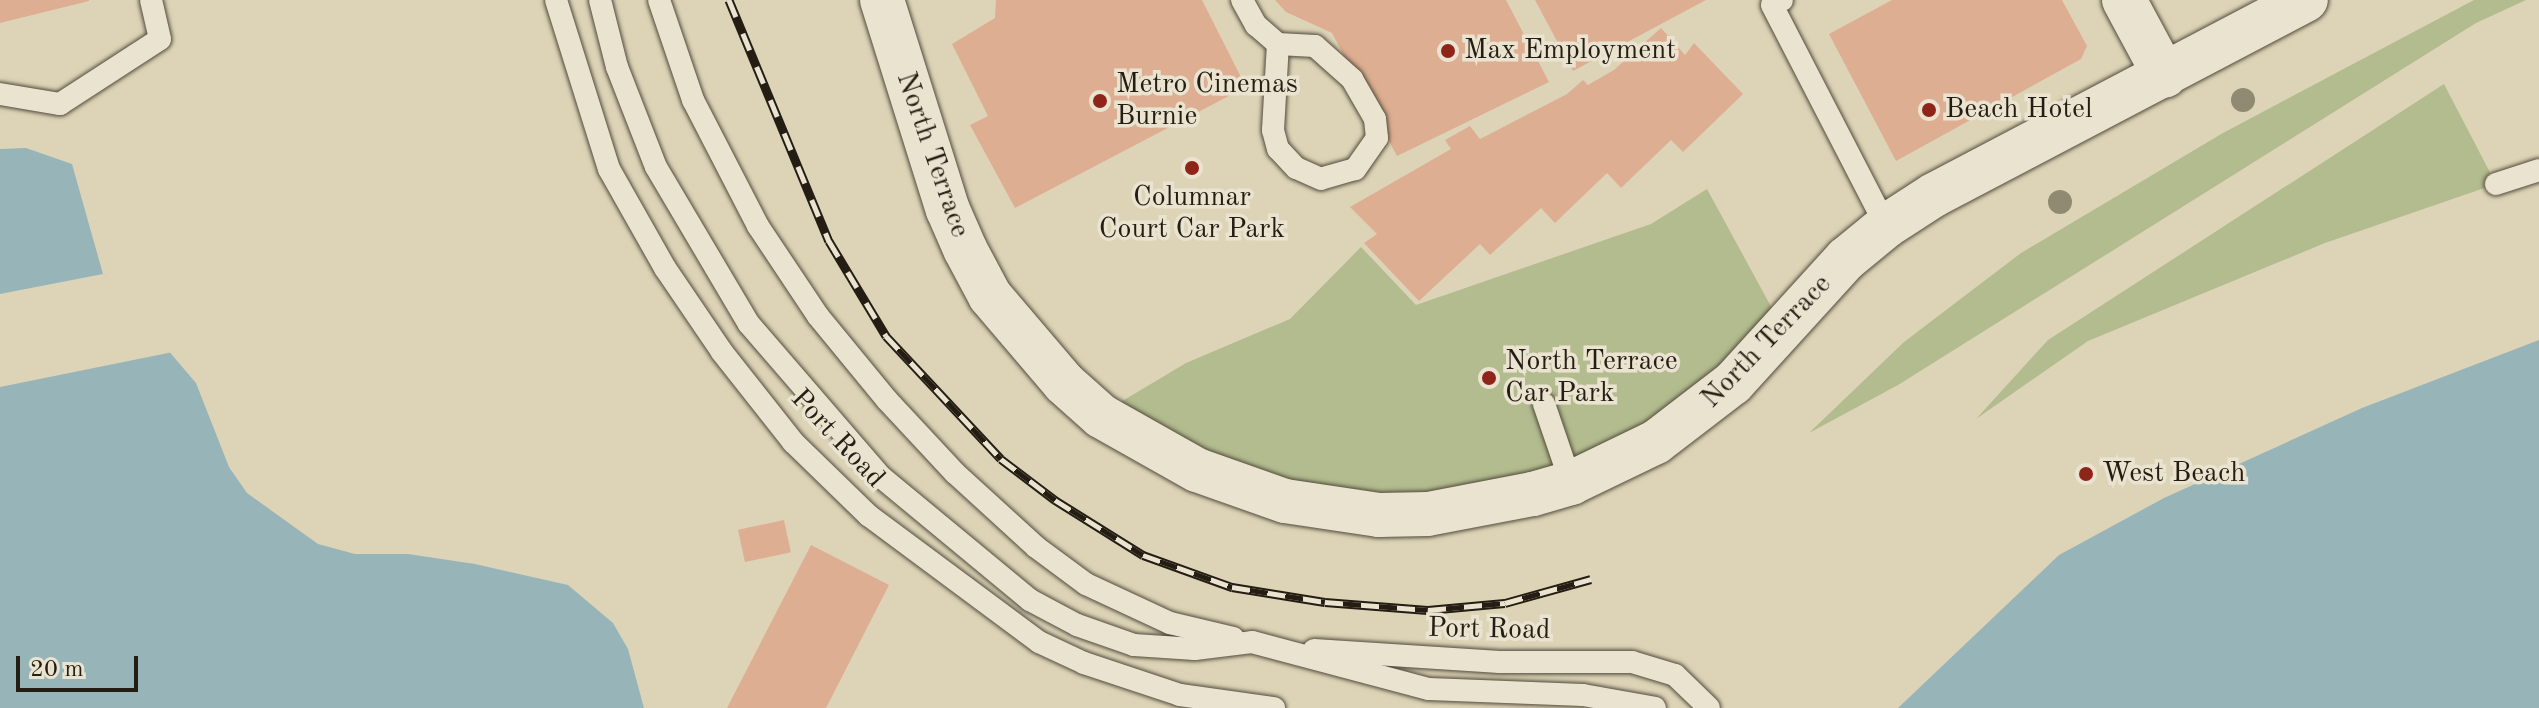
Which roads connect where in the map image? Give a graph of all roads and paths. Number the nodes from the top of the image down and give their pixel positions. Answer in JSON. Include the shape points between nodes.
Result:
{"nodes":[{"id":1,"x":151,"y":0,"type":"edge"},
{"id":2,"x":556,"y":0,"type":"edge"},
{"id":3,"x":600,"y":0,"type":"edge"},
{"id":4,"x":659,"y":0,"type":"edge"},
{"id":5,"x":882,"y":0,"type":"edge"},
{"id":6,"x":1242,"y":0,"type":"edge"},
{"id":7,"x":1782,"y":0,"type":"edge"},
{"id":8,"x":2124,"y":0,"type":"edge"},
{"id":9,"x":2306,"y":0,"type":"edge"},
{"id":10,"x":1278,"y":44,"type":"junction"},
{"id":11,"x":2165,"y":76,"type":"junction"},
{"id":12,"x":0,"y":94,"type":"edge"},
{"id":13,"x":2539,"y":170,"type":"edge"},
{"id":14,"x":2496,"y":184,"type":"dead end"},
{"id":15,"x":1886,"y":226,"type":"junction"},
{"id":16,"x":1544,"y":404,"type":"dead end"},
{"id":17,"x":1571,"y":483,"type":"junction"},
{"id":18,"x":1252,"y":642,"type":"junction"},
{"id":19,"x":1274,"y":708,"type":"edge"},
{"id":20,"x":1655,"y":708,"type":"edge"},
{"id":21,"x":1709,"y":708,"type":"edge"}],
"edges":[{"from":1,"to":12,"type":"lane","via":[[160,39],[60,104]]},
{"from":2,"to":19,"type":"lane","name":"Port Road","via":[[609,169],[665,268],[793,442],[868,515],[1039,642],[1155,688]]},
{"from":3,"to":18,"type":"lane","name":"Port Road","via":[[617,67],[656,167],[700,249],[749,324],[880,476],[1030,600],[1077,625],[1134,645],[1195,649]]},
{"from":4,"to":18,"type":"lane","name":"Port Road","via":[[693,100],[758,226],[818,316],[897,411],[1001,515],[1086,584],[1170,623]]},
{"from":5,"to":17,"type":"street","name":"North Terrace","via":[[965,249],[990,296],[1029,346],[1101,416],[1197,470],[1285,501],[1332,510],[1428,514]]},
{"from":6,"to":10,"type":"lane","via":[[1256,25]]},
{"from":7,"to":15,"type":"lane","via":[[1772,5]]},
{"from":8,"to":11,"type":"street"},
{"from":9,"to":11,"type":"street","name":"North Terrace"},
{"from":10,"to":10,"type":"lane","via":[[1273,130],[1278,149],[1296,168],[1321,179],[1355,169],[1377,138],[1365,99],[1327,52]]},
{"from":11,"to":15,"type":"street","name":"North Terrace","via":[[1934,195]]},
{"from":13,"to":14,"type":"lane"},
{"from":15,"to":17,"type":"street","name":"North Terrace","via":[[1846,259],[1777,339],[1693,417],[1627,458]]},
{"from":16,"to":17,"type":"lane"},
{"from":18,"to":20,"type":"lane","name":"Port Road","via":[[1429,689],[1609,697]]},
{"from":18,"to":21,"type":"lane","name":"Port Road","via":[[1379,657],[1632,662],[1675,675]]}]}
